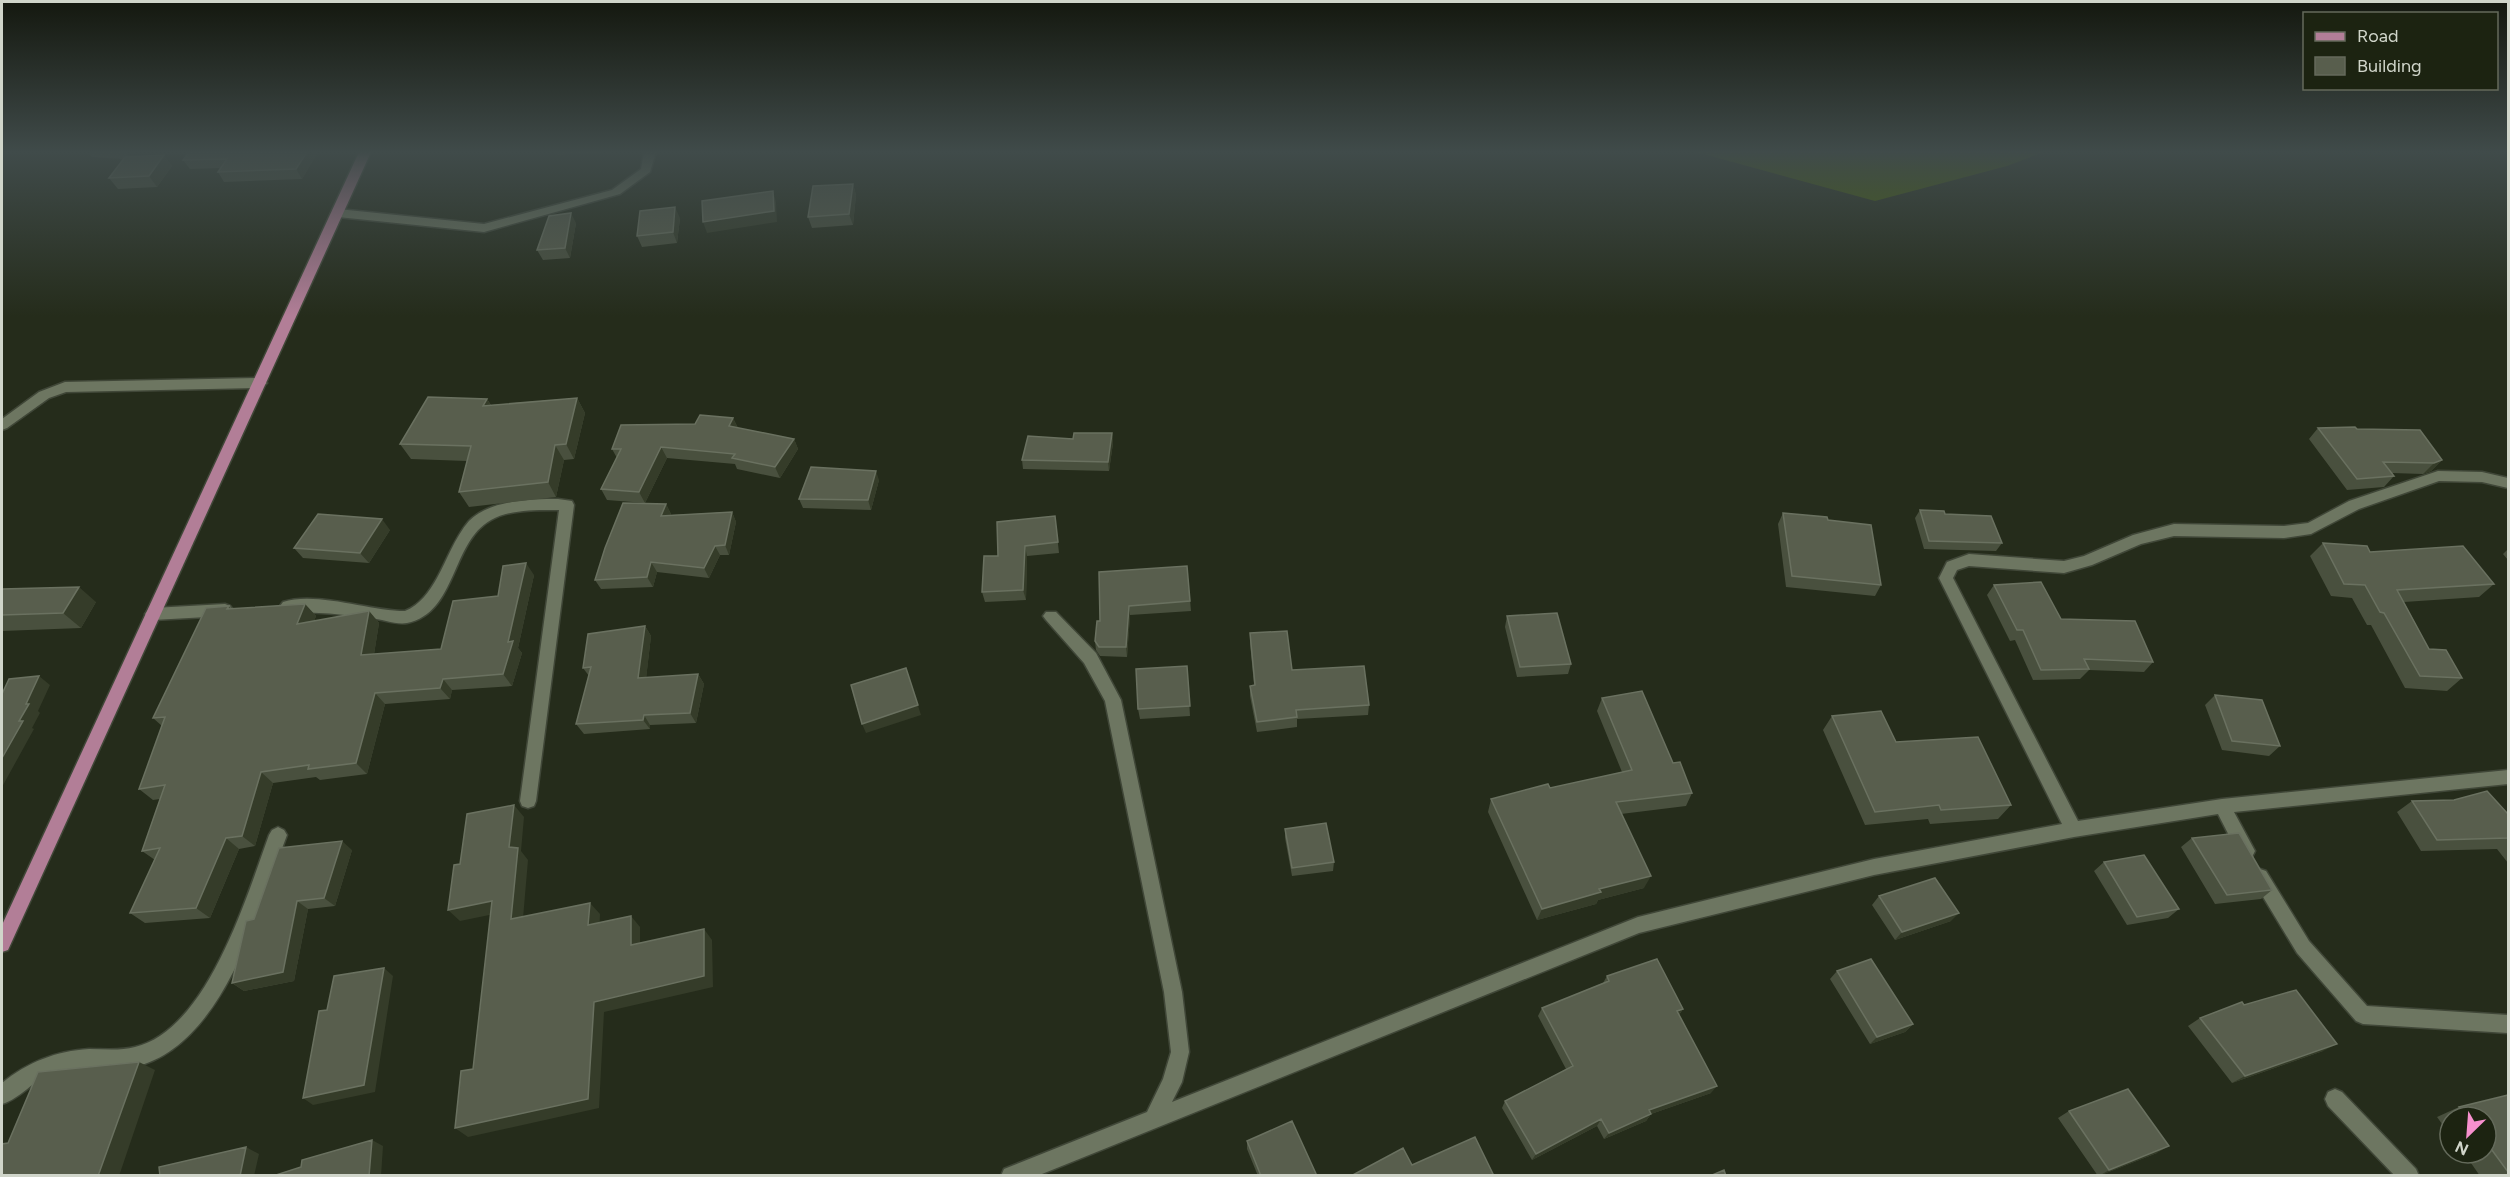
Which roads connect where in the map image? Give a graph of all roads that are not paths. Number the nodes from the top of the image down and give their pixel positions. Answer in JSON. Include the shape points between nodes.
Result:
{"nodes":[{"id":1,"x":341,"y":207,"type":"edge"},
{"id":2,"x":567,"y":207,"type":"edge"},
{"id":3,"x":338,"y":213,"type":"junction"},
{"id":4,"x":260,"y":383,"type":"junction"},
{"id":5,"x":2,"y":425,"type":"edge"},
{"id":6,"x":2508,"y":483,"type":"edge"},
{"id":7,"x":275,"y":607,"type":"edge"},
{"id":8,"x":242,"y":609,"type":"edge"},
{"id":9,"x":153,"y":614,"type":"junction"},
{"id":10,"x":1051,"y":616,"type":"dead end"},
{"id":11,"x":2508,"y":777,"type":"edge"},
{"id":12,"x":528,"y":801,"type":"dead end"},
{"id":13,"x":2222,"y":806,"type":"junction"},
{"id":14,"x":2074,"y":828,"type":"junction"},
{"id":15,"x":278,"y":835,"type":"dead end"},
{"id":16,"x":2,"y":944,"type":"edge"},
{"id":17,"x":2508,"y":1024,"type":"edge"},
{"id":18,"x":2,"y":1095,"type":"edge"},
{"id":19,"x":2335,"y":1099,"type":"dead end"},
{"id":20,"x":1153,"y":1119,"type":"junction"},
{"id":21,"x":1011,"y":1176,"type":"edge"},
{"id":22,"x":2409,"y":1176,"type":"edge"}],
"edges":[{"from":1,"to":3,"type":"main road"},
{"from":2,"to":3,"type":"street","via":[[484,228]]},
{"from":3,"to":4,"type":"main road"},
{"from":4,"to":5,"type":"street","via":[[65,387],[44,395]]},
{"from":4,"to":9,"type":"main road"},
{"from":6,"to":14,"type":"street","via":[[2482,477],[2438,476],[2354,505],[2311,528],[2284,532],[2174,530],[2138,538],[2064,567],[1969,560],[1952,566],[1946,578],[1961,611]]},
{"from":7,"to":12,"type":"street","via":[[407,617],[427,606],[472,528],[485,516],[567,505]]},
{"from":8,"to":9,"type":"street"},
{"from":9,"to":16,"type":"main road"},
{"from":10,"to":20,"type":"street","via":[[1090,658],[1113,700],[1168,969],[1180,1052],[1172,1082]]},
{"from":11,"to":13,"type":"street"},
{"from":13,"to":14,"type":"street"},
{"from":13,"to":17,"type":"street","via":[[2261,880],[2303,947],[2363,1015]]},
{"from":14,"to":20,"type":"street","via":[[1874,867],[1638,925]]},
{"from":15,"to":18,"type":"street","via":[[222,976],[189,1025],[162,1048],[136,1057],[60,1062],[31,1073]]},
{"from":19,"to":22,"type":"street"},
{"from":20,"to":21,"type":"street"}]}
